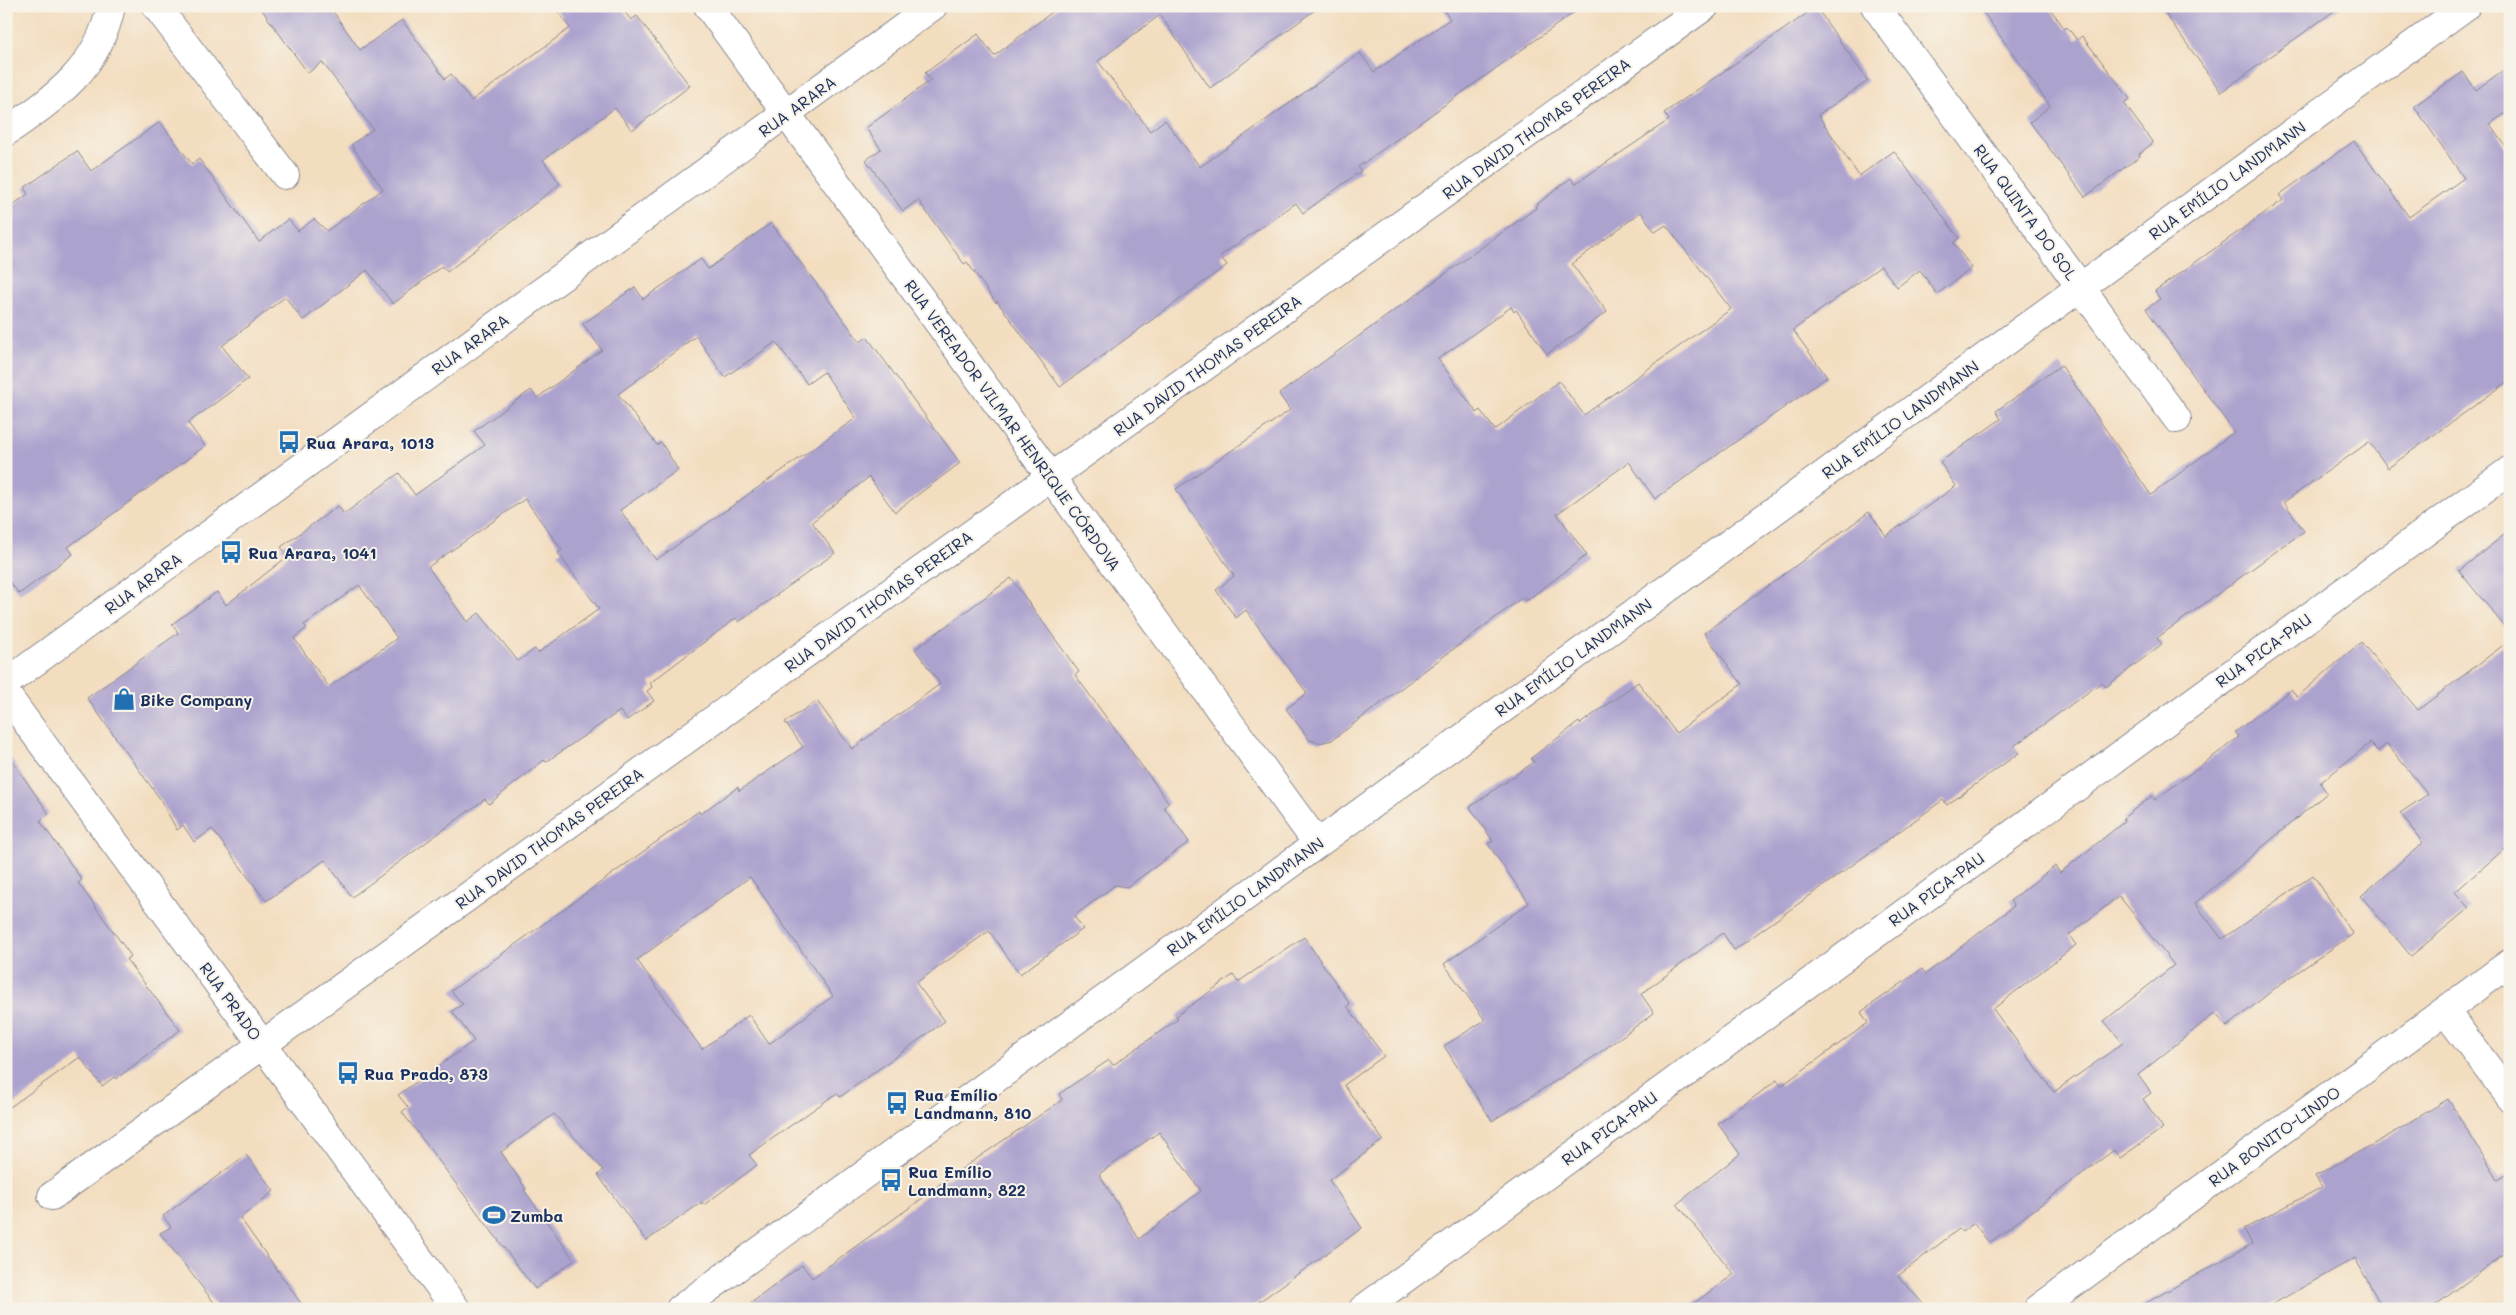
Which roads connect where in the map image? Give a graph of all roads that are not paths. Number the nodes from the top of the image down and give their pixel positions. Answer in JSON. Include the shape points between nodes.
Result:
{"nodes":[{"id":1,"x":111,"y":6,"type":"edge"},
{"id":2,"x":156,"y":6,"type":"edge"},
{"id":3,"x":708,"y":6,"type":"edge"},
{"id":4,"x":934,"y":6,"type":"edge"},
{"id":5,"x":1705,"y":6,"type":"edge"},
{"id":6,"x":1876,"y":6,"type":"edge"},
{"id":7,"x":2466,"y":6,"type":"edge"},
{"id":8,"x":786,"y":114,"type":"junction"},
{"id":9,"x":6,"y":132,"type":"edge"},
{"id":10,"x":285,"y":175,"type":"dead end"},
{"id":11,"x":2081,"y":287,"type":"junction"},
{"id":12,"x":2177,"y":419,"type":"dead end"},
{"id":13,"x":2510,"y":470,"type":"edge"},
{"id":14,"x":1051,"y":477,"type":"junction"},
{"id":15,"x":6,"y":683,"type":"edge"},
{"id":16,"x":6,"y":694,"type":"edge"},
{"id":17,"x":1318,"y":844,"type":"junction"},
{"id":18,"x":2510,"y":963,"type":"edge"},
{"id":19,"x":2445,"y":1010,"type":"junction"},
{"id":20,"x":262,"y":1044,"type":"junction"},
{"id":21,"x":2510,"y":1097,"type":"edge"},
{"id":22,"x":52,"y":1196,"type":"dead end"},
{"id":23,"x":456,"y":1309,"type":"edge"},
{"id":24,"x":680,"y":1309,"type":"edge"},
{"id":25,"x":1363,"y":1309,"type":"edge"},
{"id":26,"x":2038,"y":1309,"type":"edge"}],
"edges":[{"from":1,"to":9,"type":"street","via":[[96,50],[79,73],[48,103]]},
{"from":2,"to":10,"type":"street"},
{"from":3,"to":8,"type":"street","name":"RUA VEREADOR VILMAR HENRIQUE CÓRDOVA"},
{"from":4,"to":8,"type":"street","name":"RUA ARARA"},
{"from":5,"to":14,"type":"street","name":"RUA DAVID THOMAS PEREIRA"},
{"from":6,"to":11,"type":"street","name":"RUA QUINTA DO SOL"},
{"from":7,"to":11,"type":"street","name":"RUA EMÍLIO LANDMANN"},
{"from":8,"to":14,"type":"street","name":"RUA VEREADOR VILMAR HENRIQUE CÓRDOVA"},
{"from":8,"to":15,"type":"street","name":"RUA ARARA"},
{"from":11,"to":12,"type":"street","name":"RUA QUINTA DO SOL"},
{"from":11,"to":17,"type":"street","name":"RUA EMÍLIO LANDMANN"},
{"from":13,"to":25,"type":"street","name":"RUA PICA-PAU"},
{"from":14,"to":17,"type":"street","name":"RUA VEREADOR VILMAR HENRIQUE CÓRDOVA"},
{"from":14,"to":20,"type":"street","name":"RUA DAVID THOMAS PEREIRA"},
{"from":16,"to":20,"type":"street","name":"RUA PRADO"},
{"from":17,"to":24,"type":"street","name":"RUA EMÍLIO LANDMANN"},
{"from":18,"to":19,"type":"street","name":"RUA BONITO-LINDO"},
{"from":19,"to":21,"type":"street"},
{"from":19,"to":26,"type":"street","name":"RUA BONITO-LINDO"},
{"from":20,"to":22,"type":"street","name":"RUA DAVID THOMAS PEREIRA"},
{"from":20,"to":23,"type":"street","name":"RUA PRADO"}]}
